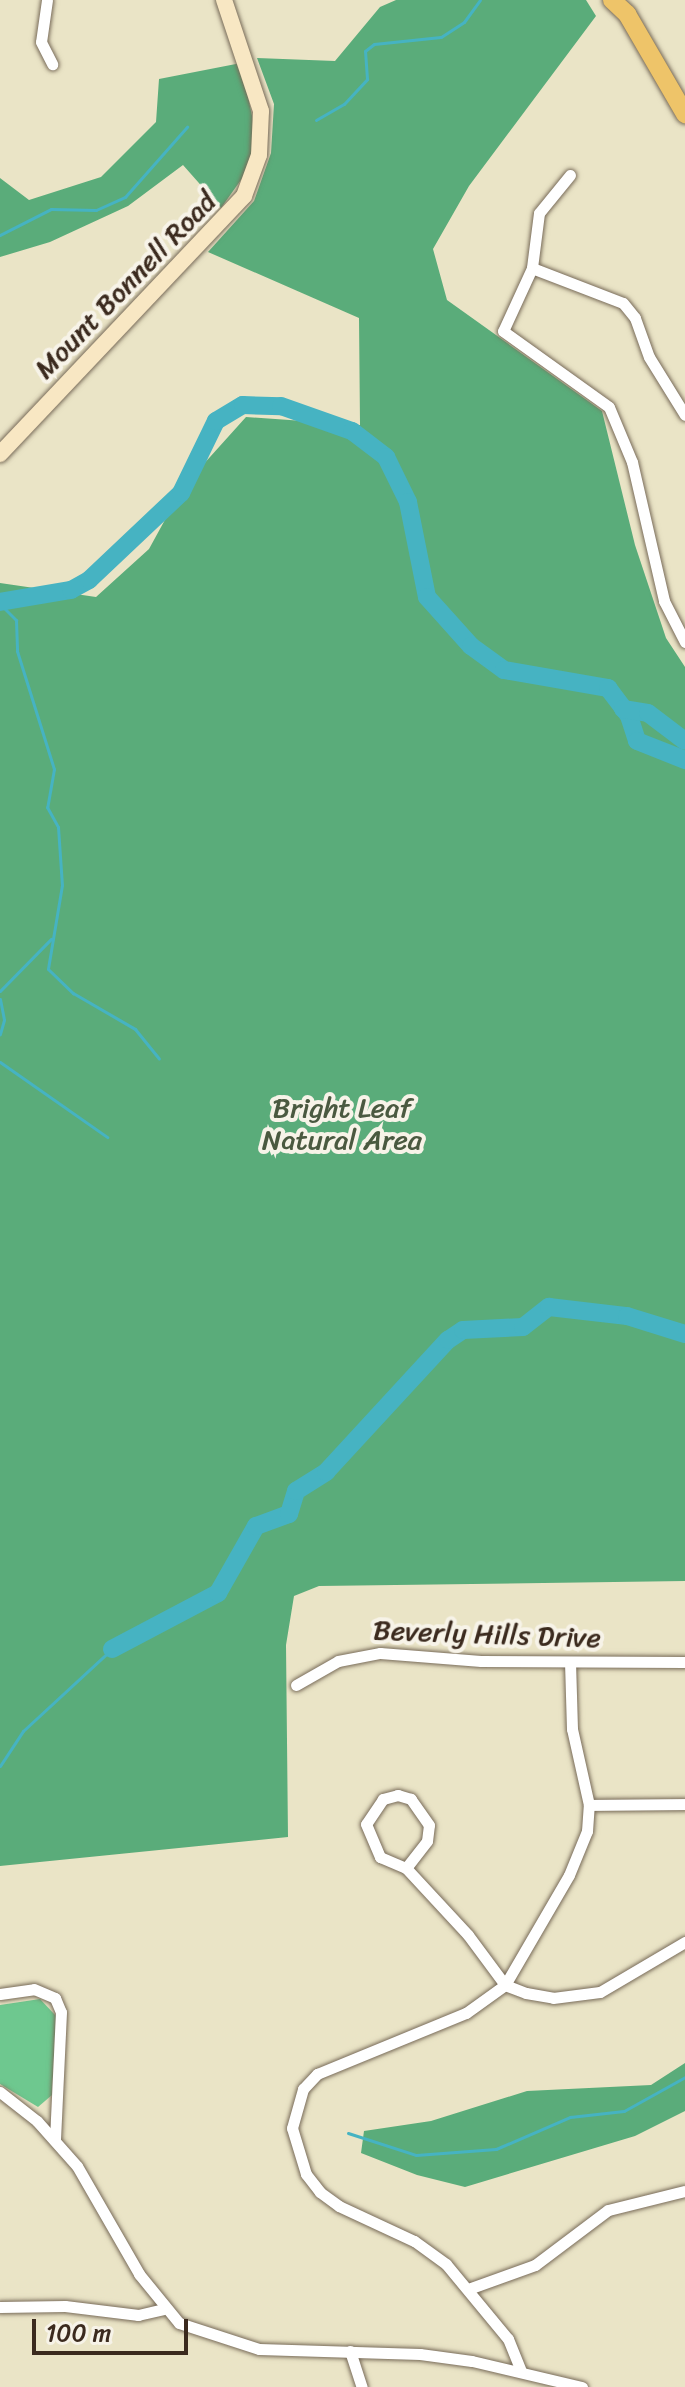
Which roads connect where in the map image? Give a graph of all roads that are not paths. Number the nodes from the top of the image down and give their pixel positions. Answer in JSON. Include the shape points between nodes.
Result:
{"nodes":[{"id":1,"x":47,"y":0,"type":"edge"},
{"id":2,"x":224,"y":0,"type":"edge"},
{"id":3,"x":612,"y":0,"type":"edge"},
{"id":4,"x":627,"y":7,"type":"edge"},
{"id":5,"x":52,"y":64,"type":"dead end"},
{"id":6,"x":685,"y":114,"type":"edge"},
{"id":7,"x":570,"y":175,"type":"dead end"},
{"id":8,"x":532,"y":268,"type":"junction"},
{"id":9,"x":684,"y":411,"type":"edge"},
{"id":10,"x":0,"y":454,"type":"edge"},
{"id":11,"x":685,"y":642,"type":"edge"},
{"id":12,"x":570,"y":1662,"type":"junction"},
{"id":13,"x":685,"y":1662,"type":"edge"},
{"id":14,"x":296,"y":1685,"type":"dead end"},
{"id":15,"x":685,"y":1804,"type":"edge"},
{"id":16,"x":589,"y":1805,"type":"junction"},
{"id":17,"x":406,"y":1868,"type":"junction"},
{"id":18,"x":685,"y":1942,"type":"edge"},
{"id":19,"x":505,"y":1985,"type":"junction"},
{"id":20,"x":0,"y":1994,"type":"edge"},
{"id":21,"x":0,"y":2092,"type":"edge"},
{"id":22,"x":55,"y":2139,"type":"junction"},
{"id":23,"x":685,"y":2191,"type":"edge"},
{"id":24,"x":471,"y":2288,"type":"junction"},
{"id":25,"x":0,"y":2307,"type":"edge"},
{"id":26,"x":163,"y":2309,"type":"junction"},
{"id":27,"x":350,"y":2351,"type":"junction"},
{"id":28,"x":521,"y":2371,"type":"junction"},
{"id":29,"x":362,"y":2387,"type":"edge"},
{"id":30,"x":582,"y":2387,"type":"edge"}],
"edges":[{"from":1,"to":5,"type":"street","via":[[41,42]]},
{"from":2,"to":10,"type":"street","name":"Mount Bonnell Road","via":[[261,111],[259,155],[244,196]]},
{"from":3,"to":4,"type":"main road"},
{"from":4,"to":6,"type":"main road"},
{"from":7,"to":8,"type":"street","via":[[539,213]]},
{"from":8,"to":9,"type":"street","via":[[623,303]]},
{"from":8,"to":11,"type":"street","via":[[503,331],[609,407],[632,462],[664,601]]},
{"from":12,"to":13,"type":"street","name":"Beverly Hills Drive"},
{"from":12,"to":14,"type":"street","name":"Beverly Hills Drive","via":[[371,1654],[338,1661]]},
{"from":12,"to":16,"type":"street","via":[[572,1729]]},
{"from":15,"to":16,"type":"street"},
{"from":16,"to":19,"type":"street","via":[[580,1853]]},
{"from":17,"to":17,"type":"street","via":[[427,1841],[429,1825],[411,1799],[398,1795],[383,1799],[366,1824],[380,1857]]},
{"from":17,"to":19,"type":"street","via":[[468,1935]]},
{"from":18,"to":19,"type":"street","via":[[600,1992],[553,1998]]},
{"from":19,"to":24,"type":"street","via":[[466,2013],[317,2074],[303,2089],[292,2128],[306,2174],[320,2192],[414,2241]]},
{"from":20,"to":22,"type":"street","via":[[34,1989],[55,1998],[61,2012]]},
{"from":21,"to":22,"type":"street"},
{"from":22,"to":26,"type":"street"},
{"from":23,"to":24,"type":"street","via":[[608,2210],[535,2265]]},
{"from":24,"to":28,"type":"street","via":[[508,2339]]},
{"from":25,"to":26,"type":"street","via":[[65,2306],[138,2315]]},
{"from":26,"to":27,"type":"street","via":[[207,2336],[259,2349]]},
{"from":27,"to":28,"type":"street","via":[[420,2354]]},
{"from":27,"to":29,"type":"street"},
{"from":28,"to":30,"type":"street"}]}
